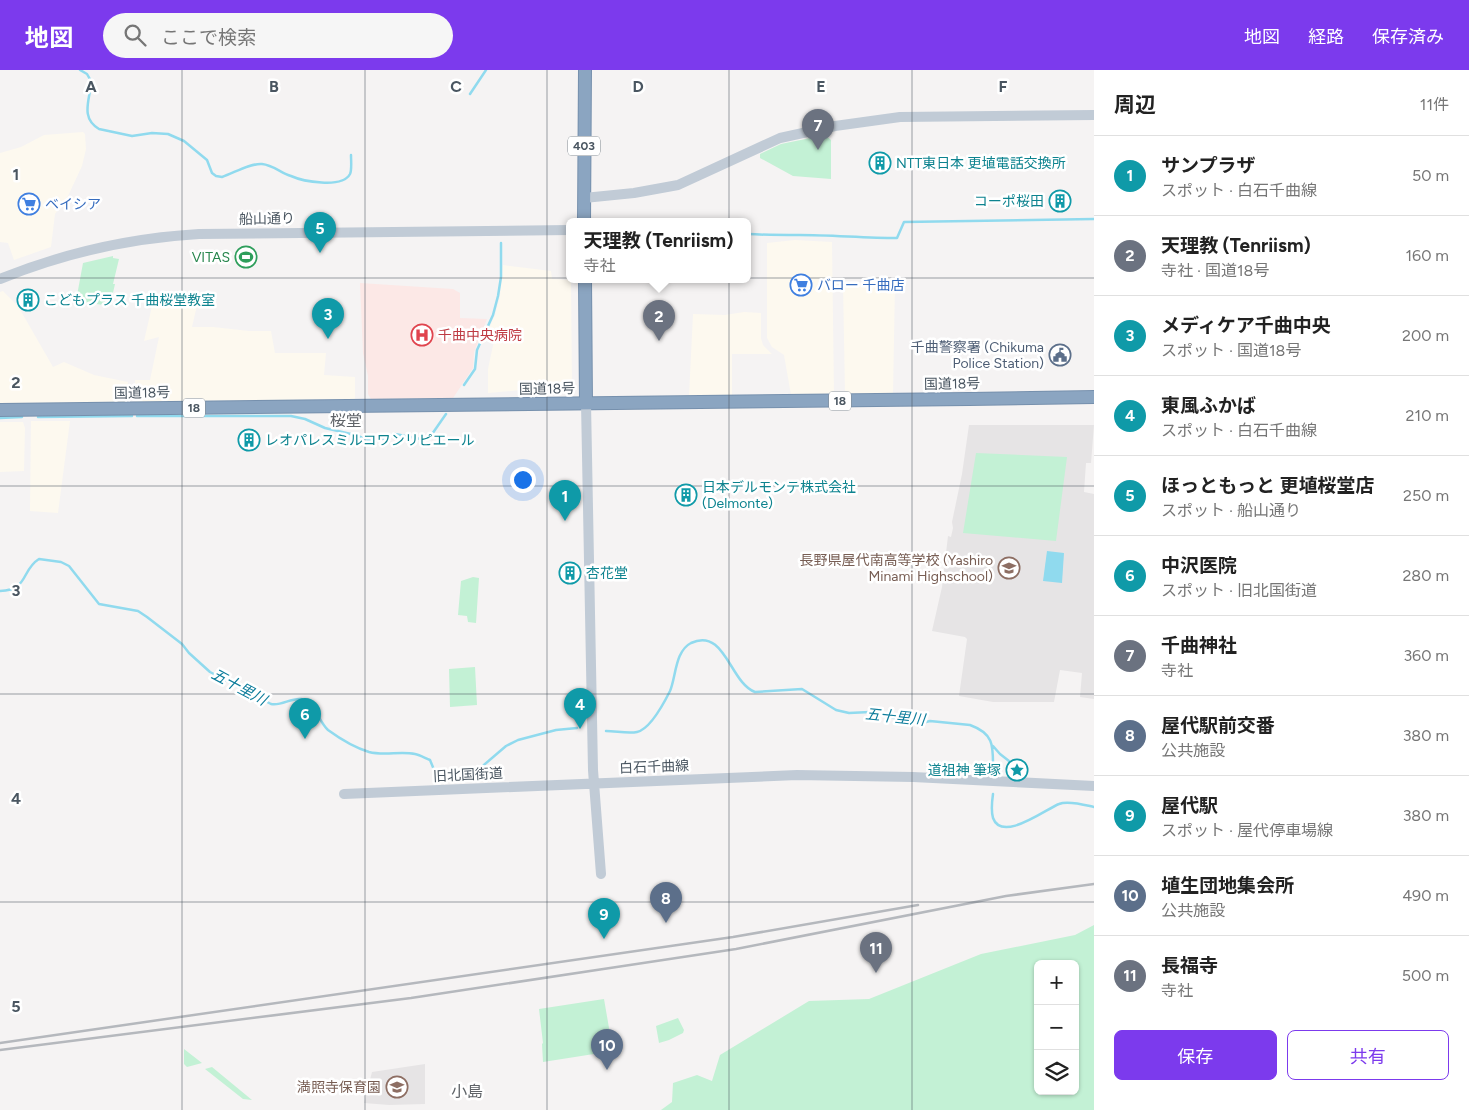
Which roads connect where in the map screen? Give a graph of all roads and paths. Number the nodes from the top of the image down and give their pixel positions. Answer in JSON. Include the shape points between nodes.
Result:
{"nodes":[{"id":1,"x":585,"y":70,"type":"edge"},
{"id":2,"x":1094,"y":115,"type":"edge"},
{"id":3,"x":584,"y":198,"type":"junction"},
{"id":4,"x":584,"y":218,"type":"edge"},
{"id":5,"x":566,"y":230,"type":"edge"},
{"id":6,"x":0,"y":279,"type":"edge"},
{"id":7,"x":585,"y":283,"type":"edge"},
{"id":8,"x":1094,"y":396,"type":"edge"},
{"id":9,"x":586,"y":403,"type":"junction"},
{"id":10,"x":0,"y":410,"type":"edge"},
{"id":11,"x":594,"y":783,"type":"junction"},
{"id":12,"x":1094,"y":786,"type":"edge"},
{"id":13,"x":344,"y":794,"type":"dead end"},
{"id":14,"x":601,"y":874,"type":"dead end"}],
"edges":[{"from":1,"to":3,"type":"highway","number":"403"},
{"from":2,"to":3,"type":"street","via":[[900,118],[846,125],[780,138],[678,185]]},
{"from":3,"to":4,"type":"highway","number":"403"},
{"from":5,"to":6,"type":"street","name":"船山通り","via":[[163,236],[62,257]]},
{"from":7,"to":9,"type":"highway"},
{"from":8,"to":9,"type":"highway","name":"国道18号","number":"18"},
{"from":9,"to":10,"type":"highway","name":"国道18号","number":"18"},
{"from":9,"to":11,"type":"street"},
{"from":11,"to":12,"type":"street","name":"白石千曲線","via":[[796,775]]},
{"from":11,"to":13,"type":"street","name":"旧北国街道"},
{"from":11,"to":14,"type":"street"}]}
